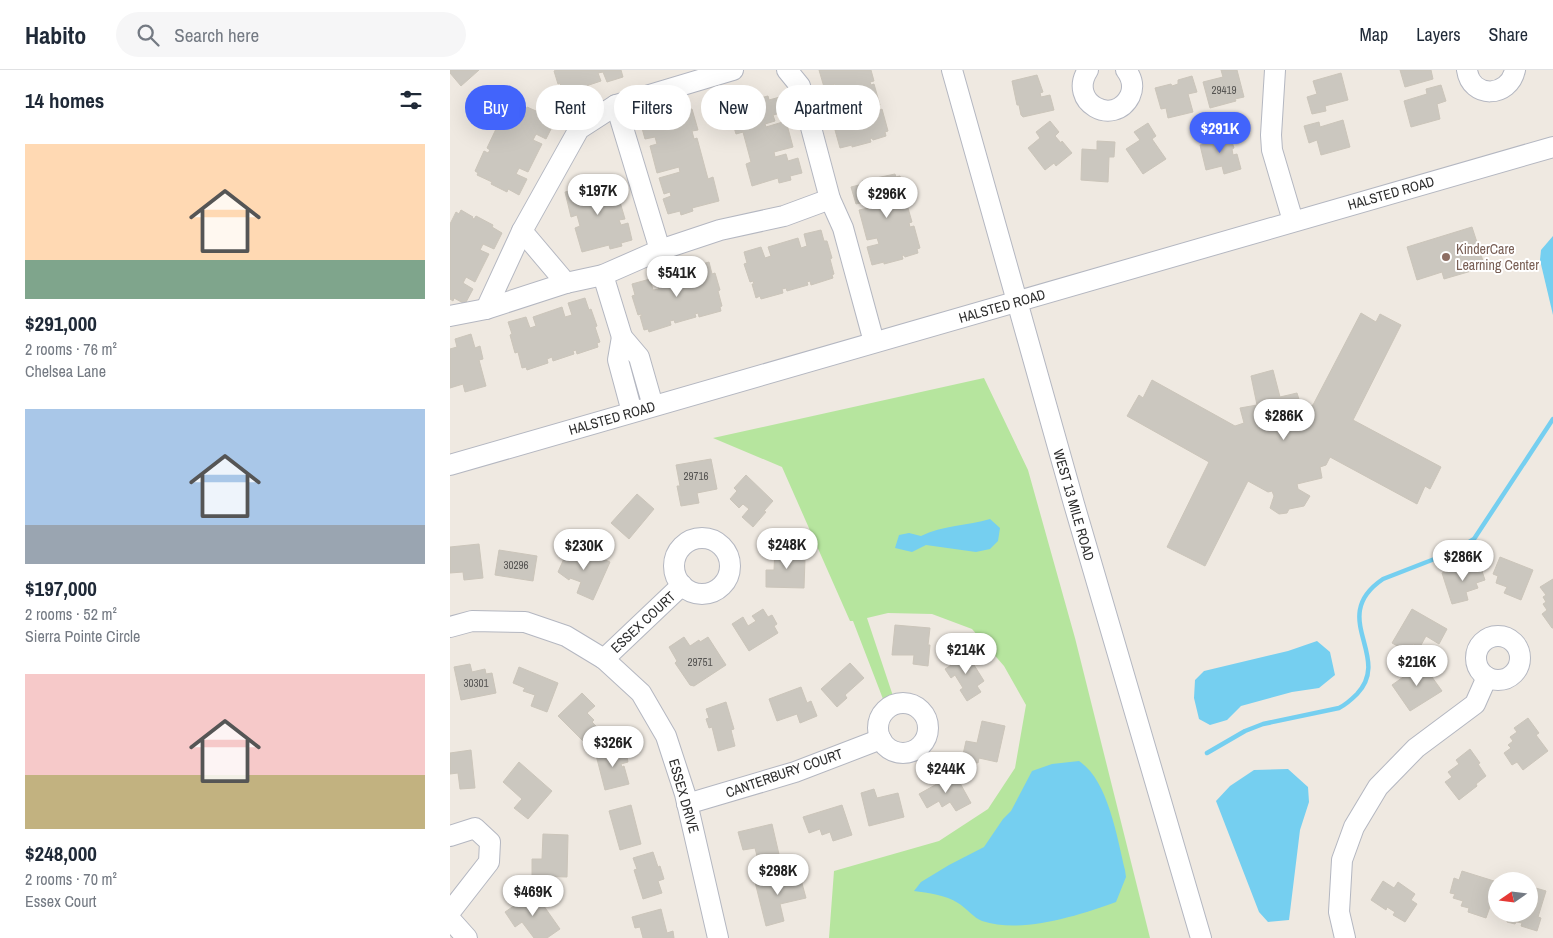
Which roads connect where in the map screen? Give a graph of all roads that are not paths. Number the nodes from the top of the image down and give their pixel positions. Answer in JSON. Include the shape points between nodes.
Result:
{"nodes":[{"id":1,"x":732,"y":70,"type":"edge"},
{"id":2,"x":787,"y":70,"type":"edge"},
{"id":3,"x":952,"y":70,"type":"edge"},
{"id":4,"x":1088,"y":70,"type":"edge"},
{"id":5,"x":1126,"y":70,"type":"edge"},
{"id":6,"x":1275,"y":70,"type":"edge"},
{"id":7,"x":1467,"y":70,"type":"edge"},
{"id":8,"x":1515,"y":70,"type":"edge"},
{"id":9,"x":682,"y":85,"type":"edge"},
{"id":10,"x":614,"y":106,"type":"edge"},
{"id":11,"x":624,"y":130,"type":"edge"},
{"id":12,"x":1553,"y":147,"type":"edge"},
{"id":13,"x":830,"y":199,"type":"junction"},
{"id":14,"x":1293,"y":222,"type":"junction"},
{"id":15,"x":522,"y":231,"type":"junction"},
{"id":16,"x":660,"y":250,"type":"junction"},
{"id":17,"x":602,"y":275,"type":"junction"},
{"id":18,"x":566,"y":283,"type":"junction"},
{"id":19,"x":1016,"y":302,"type":"junction"},
{"id":20,"x":486,"y":309,"type":"junction"},
{"id":21,"x":450,"y":316,"type":"edge"},
{"id":22,"x":622,"y":337,"type":"junction"},
{"id":23,"x":874,"y":342,"type":"junction"},
{"id":24,"x":653,"y":406,"type":"junction"},
{"id":25,"x":632,"y":412,"type":"junction"},
{"id":26,"x":450,"y":465,"type":"edge"},
{"id":27,"x":682,"y":585,"type":"dead end"},
{"id":28,"x":450,"y":627,"type":"edge"},
{"id":29,"x":604,"y":659,"type":"junction"},
{"id":30,"x":1487,"y":677,"type":"dead end"},
{"id":31,"x":881,"y":739,"type":"dead end"},
{"id":32,"x":687,"y":804,"type":"junction"},
{"id":33,"x":450,"y":836,"type":"edge"},
{"id":34,"x":450,"y":912,"type":"edge"},
{"id":35,"x":450,"y":919,"type":"edge"},
{"id":36,"x":467,"y":938,"type":"edge"},
{"id":37,"x":718,"y":938,"type":"edge"},
{"id":38,"x":1201,"y":938,"type":"edge"},
{"id":39,"x":1345,"y":938,"type":"edge"}],
"edges":[{"from":1,"to":9,"type":"street"},
{"from":2,"to":13,"type":"street","via":[[800,86]]},
{"from":3,"to":19,"type":"street","name":"WEST 13 MILE ROAD"},
{"from":4,"to":5,"type":"street","via":[[1083,83],[1086,99],[1099,109],[1107,110],[1115,109],[1128,99],[1132,84]]},
{"from":6,"to":14,"type":"street","via":[[1272,150]]},
{"from":7,"to":8,"type":"street","via":[[1476,87],[1491,92],[1507,86]]},
{"from":10,"to":15,"type":"street","via":[[579,130]]},
{"from":11,"to":16,"type":"street"},
{"from":12,"to":14,"type":"street","name":"HALSTED ROAD"},
{"from":13,"to":16,"type":"street","via":[[784,216],[720,230]]},
{"from":13,"to":23,"type":"street","via":[[843,228]]},
{"from":14,"to":19,"type":"street","name":"HALSTED ROAD"},
{"from":15,"to":18,"type":"street"},
{"from":15,"to":20,"type":"street"},
{"from":16,"to":17,"type":"street"},
{"from":17,"to":18,"type":"street"},
{"from":17,"to":22,"type":"street"},
{"from":18,"to":20,"type":"street"},
{"from":19,"to":23,"type":"street","name":"HALSTED ROAD"},
{"from":19,"to":38,"type":"street","name":"WEST 13 MILE ROAD"},
{"from":20,"to":21,"type":"street"},
{"from":22,"to":24,"type":"street","via":[[639,357]]},
{"from":22,"to":25,"type":"street","via":[[618,360]]},
{"from":23,"to":24,"type":"street","name":"HALSTED ROAD"},
{"from":24,"to":25,"type":"street","name":"HALSTED ROAD"},
{"from":25,"to":26,"type":"street","name":"HALSTED ROAD"},
{"from":27,"to":29,"type":"street","name":"ESSEX COURT"},
{"from":28,"to":29,"type":"street","name":"ESSEX DRIVE","via":[[472,621],[525,622],[566,636]]},
{"from":29,"to":32,"type":"street","name":"ESSEX DRIVE","via":[[641,693],[666,736]]},
{"from":30,"to":39,"type":"street","via":[[1475,704],[1416,748],[1378,787],[1354,827],[1342,860],[1339,912]]},
{"from":31,"to":32,"type":"street","name":"CANTERBURY COURT","via":[[795,772]]},
{"from":32,"to":37,"type":"street","name":"ESSEX DRIVE"},
{"from":33,"to":34,"type":"street","via":[[475,828],[490,842],[489,862]]},
{"from":35,"to":36,"type":"street"}]}
